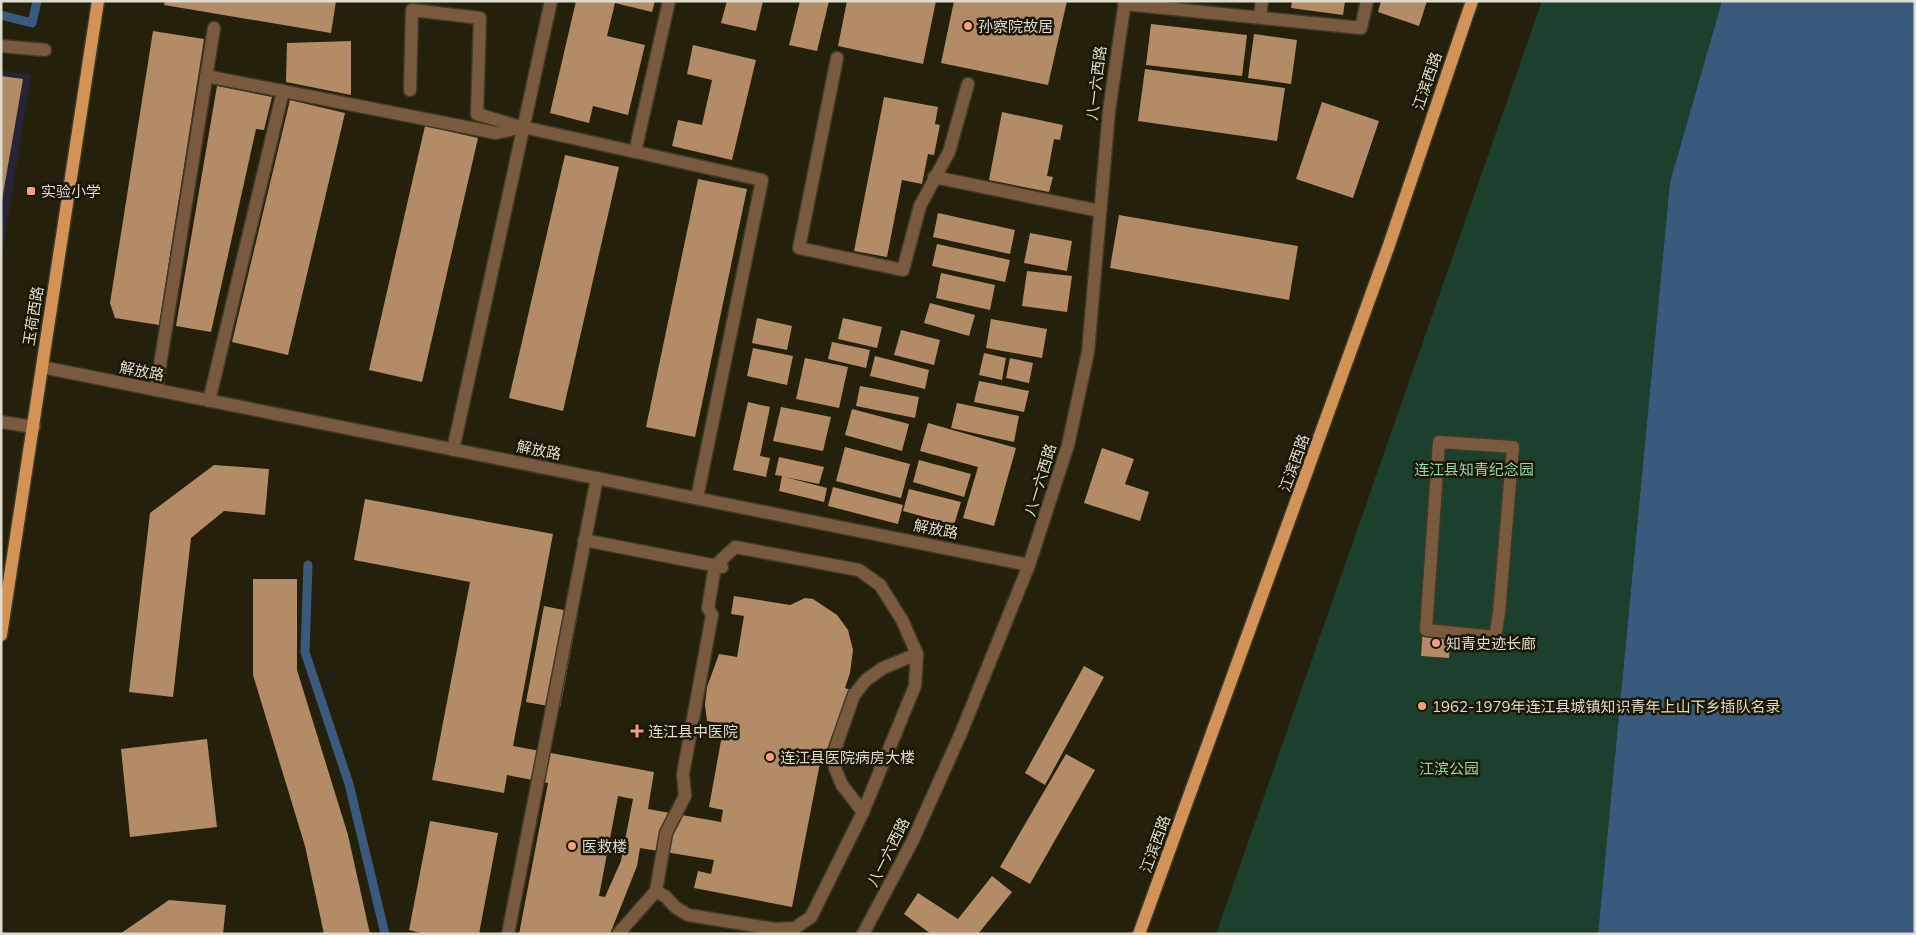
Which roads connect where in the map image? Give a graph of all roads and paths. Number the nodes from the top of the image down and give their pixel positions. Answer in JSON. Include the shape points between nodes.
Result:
{"nodes":[{"id":1,"x":98,"y":1,"type":"edge"},
{"id":2,"x":551,"y":1,"type":"edge"},
{"id":3,"x":668,"y":1,"type":"edge"},
{"id":4,"x":1262,"y":1,"type":"edge"},
{"id":5,"x":1367,"y":1,"type":"edge"},
{"id":6,"x":1472,"y":1,"type":"edge"},
{"id":7,"x":1124,"y":3,"type":"edge"},
{"id":8,"x":1260,"y":17,"type":"junction"},
{"id":9,"x":214,"y":28,"type":"dead end"},
{"id":10,"x":1,"y":46,"type":"edge"},
{"id":11,"x":45,"y":50,"type":"dead end"},
{"id":12,"x":837,"y":58,"type":"dead end"},
{"id":13,"x":206,"y":76,"type":"junction"},
{"id":14,"x":968,"y":84,"type":"dead end"},
{"id":15,"x":410,"y":90,"type":"dead end"},
{"id":16,"x":283,"y":91,"type":"junction"},
{"id":17,"x":523,"y":127,"type":"junction"},
{"id":18,"x":634,"y":152,"type":"junction"},
{"id":19,"x":934,"y":177,"type":"junction"},
{"id":20,"x":1100,"y":211,"type":"junction"},
{"id":21,"x":42,"y":367,"type":"junction"},
{"id":22,"x":156,"y":390,"type":"junction"},
{"id":23,"x":209,"y":401,"type":"junction"},
{"id":24,"x":1,"y":422,"type":"edge"},
{"id":25,"x":34,"y":426,"type":"junction"},
{"id":26,"x":453,"y":450,"type":"junction"},
{"id":27,"x":597,"y":478,"type":"junction"},
{"id":28,"x":697,"y":498,"type":"junction"},
{"id":29,"x":584,"y":540,"type":"junction"},
{"id":30,"x":1029,"y":565,"type":"junction"},
{"id":31,"x":720,"y":567,"type":"junction"},
{"id":32,"x":1426,"y":630,"type":"joint"},
{"id":33,"x":1,"y":635,"type":"edge"},
{"id":34,"x":917,"y":654,"type":"junction"},
{"id":35,"x":863,"y":812,"type":"junction"},
{"id":36,"x":656,"y":891,"type":"junction"},
{"id":37,"x":508,"y":934,"type":"edge"},
{"id":38,"x":618,"y":934,"type":"edge"},
{"id":39,"x":863,"y":934,"type":"edge"},
{"id":40,"x":1139,"y":934,"type":"edge"}],
"edges":[{"from":1,"to":21,"type":"main road","name":"玉荷西路"},
{"from":2,"to":17,"type":"street"},
{"from":3,"to":18,"type":"street"},
{"from":4,"to":8,"type":"street"},
{"from":5,"to":8,"type":"street","via":[[1361,28]]},
{"from":6,"to":40,"type":"main road","name":"江滨西路","via":[[1382,266]]},
{"from":7,"to":8,"type":"street"},
{"from":7,"to":20,"type":"street","name":"八一六西路","via":[[1108,111]]},
{"from":9,"to":13,"type":"street"},
{"from":10,"to":11,"type":"street"},
{"from":12,"to":19,"type":"street","via":[[799,248],[903,270],[920,206]]},
{"from":13,"to":16,"type":"street"},
{"from":13,"to":22,"type":"street"},
{"from":14,"to":19,"type":"street","via":[[949,152]]},
{"from":15,"to":17,"type":"street","via":[[412,10],[480,18],[477,114]]},
{"from":16,"to":17,"type":"street","via":[[496,133]]},
{"from":16,"to":23,"type":"street"},
{"from":17,"to":18,"type":"street"},
{"from":17,"to":26,"type":"street"},
{"from":18,"to":28,"type":"street","via":[[762,180]]},
{"from":19,"to":20,"type":"street"},
{"from":20,"to":30,"type":"street","name":"八一六西路","via":[[1088,352],[1068,445]]},
{"from":21,"to":22,"type":"street","name":"解放路"},
{"from":21,"to":25,"type":"main road","name":"玉荷西路"},
{"from":22,"to":23,"type":"street","name":"解放路"},
{"from":23,"to":26,"type":"street","name":"解放路"},
{"from":24,"to":25,"type":"street"},
{"from":25,"to":33,"type":"main road","name":"玉荷西路"},
{"from":26,"to":27,"type":"street","name":"解放路"},
{"from":27,"to":28,"type":"street","name":"解放路"},
{"from":27,"to":29,"type":"street"},
{"from":28,"to":30,"type":"street","name":"解放路"},
{"from":29,"to":31,"type":"street"},
{"from":29,"to":37,"type":"street"},
{"from":30,"to":39,"type":"street","name":"八一六西路","via":[[938,787]]},
{"from":31,"to":34,"type":"street","via":[[735,548],[859,570],[880,585],[902,620]]},
{"from":31,"to":36,"type":"street","via":[[708,608],[712,615],[683,774],[685,796],[666,833]]},
{"from":32,"to":32,"type":"street","via":[[1439,442],[1513,447],[1495,637]]},
{"from":34,"to":35,"type":"street","via":[[915,686]]},
{"from":34,"to":35,"type":"street","via":[[883,668],[866,680],[854,695],[835,749],[835,768],[842,784]]},
{"from":35,"to":36,"type":"street","via":[[811,917],[795,928],[775,929],[688,915]]},
{"from":36,"to":38,"type":"street"}]}
